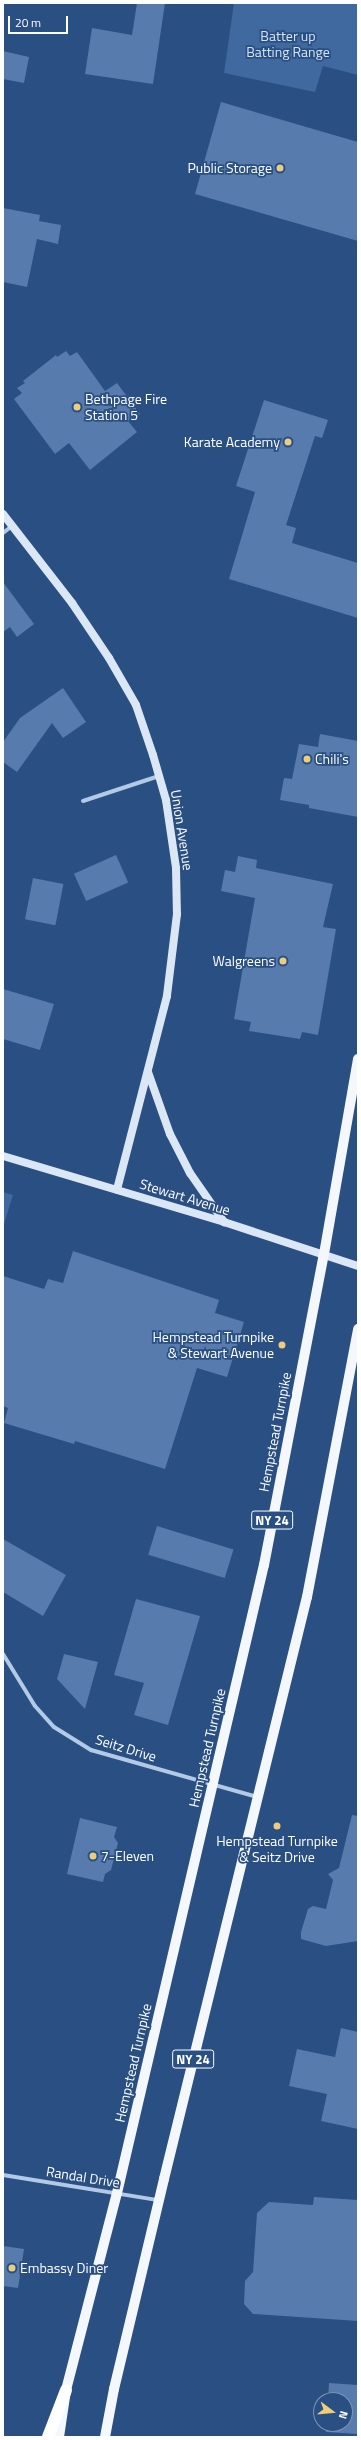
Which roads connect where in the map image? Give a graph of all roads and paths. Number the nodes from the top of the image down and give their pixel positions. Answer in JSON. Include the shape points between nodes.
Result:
{"nodes":[{"id":1,"x":3,"y":514,"type":"edge"},
{"id":2,"x":12,"y":526,"type":"junction"},
{"id":3,"x":3,"y":533,"type":"edge"},
{"id":4,"x":159,"y":776,"type":"junction"},
{"id":5,"x":83,"y":801,"type":"dead end"},
{"id":6,"x":358,"y":1060,"type":"edge"},
{"id":7,"x":148,"y":1072,"type":"junction"},
{"id":8,"x":3,"y":1156,"type":"edge"},
{"id":9,"x":117,"y":1190,"type":"junction"},
{"id":10,"x":224,"y":1222,"type":"junction"},
{"id":11,"x":324,"y":1254,"type":"junction"},
{"id":12,"x":358,"y":1266,"type":"edge"},
{"id":13,"x":358,"y":1329,"type":"edge"},
{"id":14,"x":3,"y":1654,"type":"edge"},
{"id":15,"x":212,"y":1784,"type":"junction"},
{"id":16,"x":259,"y":1798,"type":"junction"},
{"id":17,"x":3,"y":2175,"type":"edge"},
{"id":18,"x":117,"y":2193,"type":"junction"},
{"id":19,"x":158,"y":2200,"type":"junction"},
{"id":20,"x":66,"y":2390,"type":"junction"},
{"id":21,"x":48,"y":2437,"type":"edge"},
{"id":22,"x":58,"y":2437,"type":"edge"},
{"id":23,"x":105,"y":2437,"type":"edge"}],
"edges":[{"from":1,"to":2,"type":"street","name":"Union Avenue"},
{"from":2,"to":3,"type":"street"},
{"from":2,"to":4,"type":"street","name":"Union Avenue","via":[[72,603],[109,658],[136,706]]},
{"from":4,"to":5,"type":"street"},
{"from":4,"to":7,"type":"street","name":"Union Avenue","via":[[166,800],[176,868],[177,914],[167,996]]},
{"from":6,"to":11,"type":"main road","name":"Hempstead Turnpike","number":"NY 24"},
{"from":7,"to":9,"type":"street","name":"Union Avenue"},
{"from":7,"to":10,"type":"street","via":[[170,1134],[190,1173]]},
{"from":8,"to":9,"type":"street","name":"Stewart Avenue"},
{"from":9,"to":10,"type":"street","name":"Stewart Avenue"},
{"from":10,"to":11,"type":"street","name":"Stewart Avenue"},
{"from":11,"to":12,"type":"street","name":"Stewart Avenue"},
{"from":11,"to":15,"type":"main road","name":"Hempstead Turnpike","number":"NY 24","via":[[264,1565]]},
{"from":13,"to":16,"type":"main road","number":"NY 24","via":[[307,1597]]},
{"from":14,"to":15,"type":"street","name":"Seitz Drive","via":[[35,1706],[54,1727],[91,1750]]},
{"from":15,"to":16,"type":"street","name":"Seitz Drive"},
{"from":15,"to":18,"type":"main road","name":"Hempstead Turnpike","number":"NY 24"},
{"from":16,"to":19,"type":"main road","number":"NY 24"},
{"from":17,"to":18,"type":"street","name":"Randal Drive"},
{"from":18,"to":19,"type":"street","name":"Randal Drive"},
{"from":18,"to":20,"type":"main road","name":"Hempstead Turnpike","number":"NY 24"},
{"from":19,"to":23,"type":"main road","number":"NY 24"},
{"from":20,"to":21,"type":"highway"},
{"from":20,"to":22,"type":"main road","name":"Hempstead Turnpike","number":"NY 24"}]}
